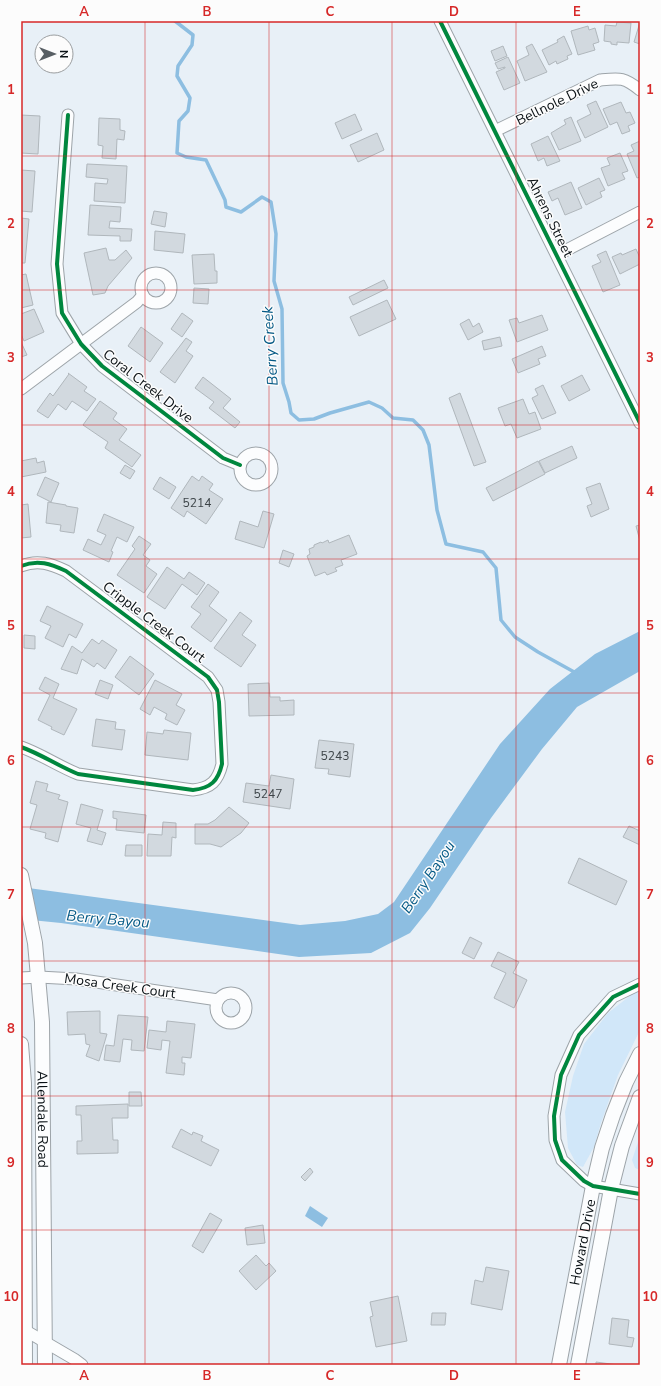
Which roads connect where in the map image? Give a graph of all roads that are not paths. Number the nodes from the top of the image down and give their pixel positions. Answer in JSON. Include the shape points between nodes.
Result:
{"nodes":[{"id":1,"x":440,"y":21,"type":"edge"},
{"id":2,"x":640,"y":90,"type":"edge"},
{"id":3,"x":68,"y":115,"type":"dead end"},
{"id":4,"x":495,"y":132,"type":"junction"},
{"id":5,"x":640,"y":212,"type":"edge"},
{"id":6,"x":557,"y":254,"type":"junction"},
{"id":7,"x":143,"y":295,"type":"dead end"},
{"id":8,"x":81,"y":344,"type":"junction"},
{"id":9,"x":21,"y":389,"type":"edge"},
{"id":10,"x":640,"y":423,"type":"edge"},
{"id":11,"x":240,"y":465,"type":"dead end"},
{"id":12,"x":21,"y":566,"type":"edge"},
{"id":13,"x":21,"y":747,"type":"edge"},
{"id":14,"x":21,"y":875,"type":"edge"},
{"id":15,"x":39,"y":977,"type":"junction"},
{"id":16,"x":21,"y":978,"type":"edge"},
{"id":17,"x":640,"y":984,"type":"edge"},
{"id":18,"x":218,"y":1000,"type":"dead end"},
{"id":19,"x":21,"y":1044,"type":"edge"},
{"id":20,"x":640,"y":1054,"type":"edge"},
{"id":21,"x":24,"y":1083,"type":"junction"},
{"id":22,"x":43,"y":1084,"type":"junction"},
{"id":23,"x":640,"y":1098,"type":"edge"},
{"id":24,"x":593,"y":1186,"type":"junction"},
{"id":25,"x":611,"y":1189,"type":"junction"},
{"id":26,"x":640,"y":1194,"type":"edge"},
{"id":27,"x":23,"y":1329,"type":"edge"},
{"id":28,"x":564,"y":1340,"type":"junction"},
{"id":29,"x":45,"y":1341,"type":"junction"},
{"id":30,"x":582,"y":1343,"type":"junction"},
{"id":31,"x":25,"y":1365,"type":"edge"},
{"id":32,"x":45,"y":1365,"type":"edge"},
{"id":33,"x":82,"y":1365,"type":"edge"},
{"id":34,"x":559,"y":1365,"type":"edge"},
{"id":35,"x":578,"y":1365,"type":"edge"}],
"edges":[{"from":1,"to":4,"type":"street","name":"Ahrens Street"},
{"from":2,"to":4,"type":"street","name":"Bellnole Drive","via":[[618,78],[600,80]]},
{"from":3,"to":8,"type":"street","name":"Coral Creek Drive","via":[[57,264],[62,313]]},
{"from":4,"to":6,"type":"street","name":"Ahrens Street"},
{"from":5,"to":6,"type":"street"},
{"from":6,"to":10,"type":"street","name":"Ahrens Street"},
{"from":7,"to":8,"type":"street"},
{"from":8,"to":9,"type":"street"},
{"from":8,"to":11,"type":"street","name":"Coral Creek Drive","via":[[102,366],[223,458]]},
{"from":12,"to":13,"type":"street","name":"Cripple Creek Court","via":[[37,562],[66,570],[208,677],[217,690],[219,702],[222,764],[220,773],[214,781],[204,789],[193,790],[78,774]]},
{"from":14,"to":15,"type":"main road","name":"Allendale Road"},
{"from":15,"to":16,"type":"street","name":"Mosa Creek Court"},
{"from":15,"to":18,"type":"street","name":"Mosa Creek Court","via":[[76,979]]},
{"from":15,"to":22,"type":"main road","name":"Allendale Road"},
{"from":17,"to":24,"type":"street","via":[[613,997],[579,1035],[561,1075],[554,1116],[555,1140],[562,1160]]},
{"from":19,"to":21,"type":"main road","name":"Allendale Road"},
{"from":20,"to":24,"type":"main road","name":"Howard Drive","via":[[613,1115]]},
{"from":21,"to":22,"type":"main road"},
{"from":21,"to":27,"type":"main road","name":"Allendale Road"},
{"from":22,"to":29,"type":"main road","name":"Allendale Road"},
{"from":23,"to":25,"type":"main road","name":"Howard Drive","via":[[622,1146]]},
{"from":24,"to":25,"type":"street"},
{"from":24,"to":28,"type":"main road","name":"Howard Drive"},
{"from":25,"to":26,"type":"street"},
{"from":25,"to":30,"type":"main road","name":"Howard Drive"},
{"from":27,"to":29,"type":"street"},
{"from":27,"to":31,"type":"main road","name":"Allendale Road"},
{"from":28,"to":30,"type":"main road"},
{"from":28,"to":34,"type":"main road","name":"Howard Drive"},
{"from":29,"to":32,"type":"main road","name":"Allendale Road"},
{"from":29,"to":33,"type":"street"},
{"from":30,"to":35,"type":"main road","name":"Howard Drive"}]}
